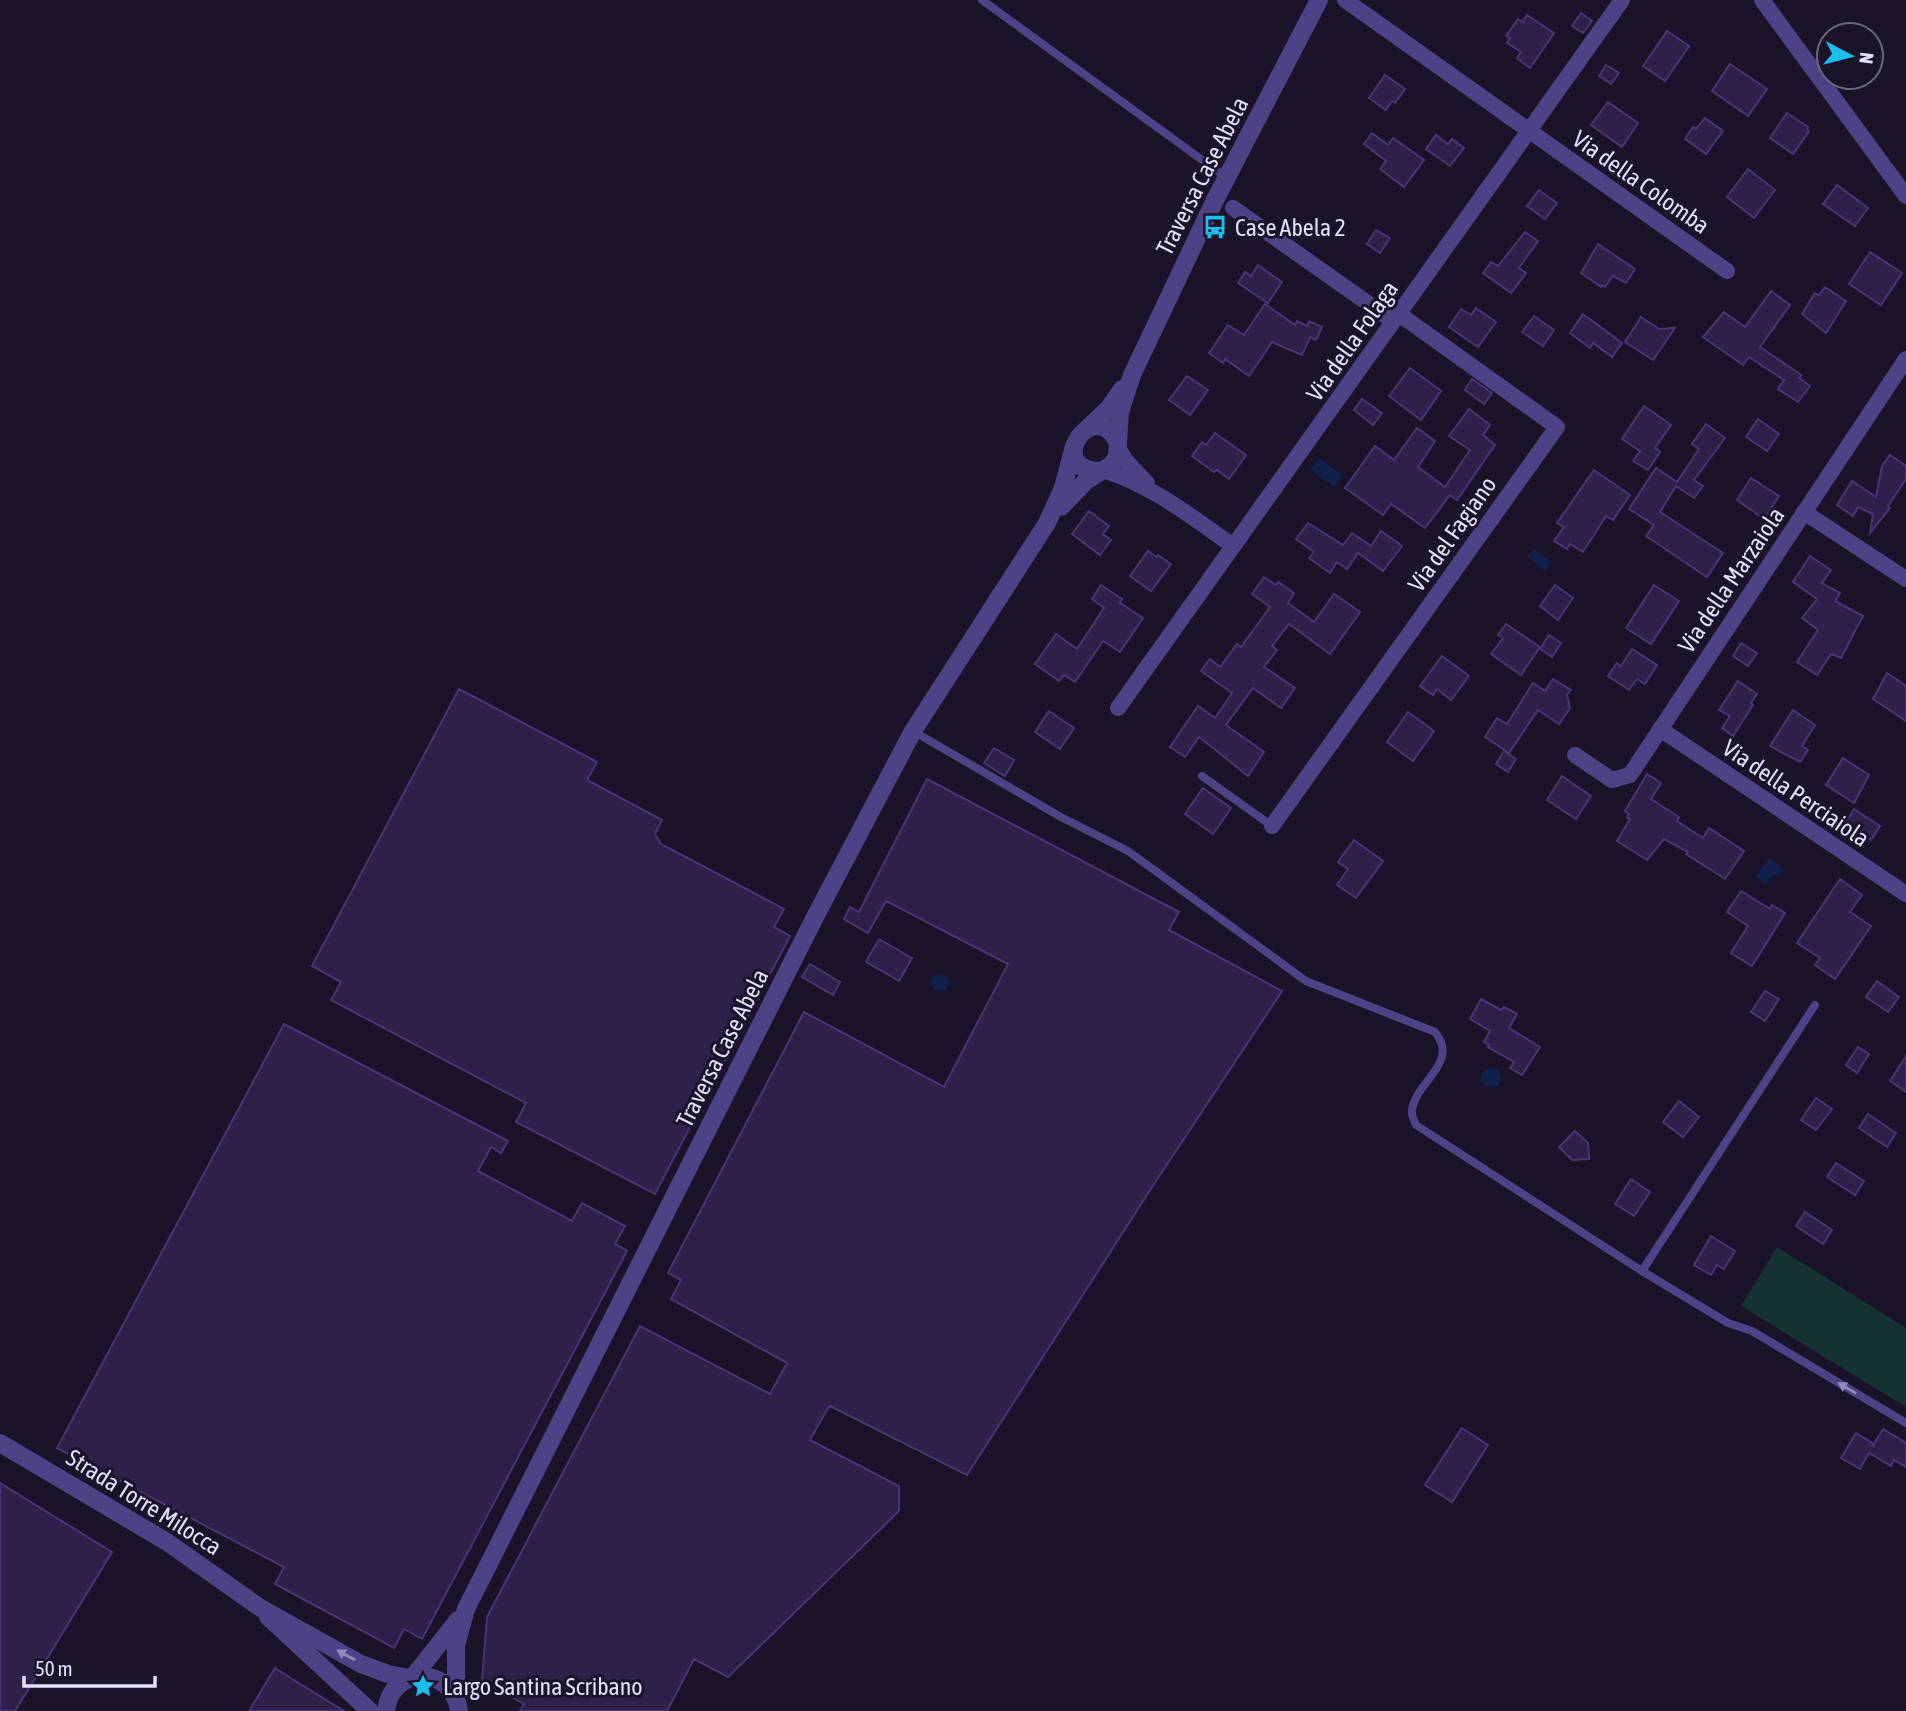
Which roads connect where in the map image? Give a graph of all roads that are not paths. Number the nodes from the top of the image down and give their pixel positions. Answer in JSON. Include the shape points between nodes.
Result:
{"nodes":[{"id":1,"x":982,"y":0,"type":"edge"},
{"id":2,"x":1319,"y":0,"type":"edge"},
{"id":3,"x":1345,"y":0,"type":"edge"},
{"id":4,"x":1622,"y":0,"type":"edge"},
{"id":5,"x":1762,"y":0,"type":"edge"},
{"id":6,"x":1529,"y":131,"type":"junction"},
{"id":7,"x":1227,"y":178,"type":"junction"},
{"id":8,"x":1906,"y":196,"type":"edge"},
{"id":9,"x":1233,"y":208,"type":"dead end"},
{"id":10,"x":1727,"y":271,"type":"dead end"},
{"id":11,"x":1396,"y":318,"type":"junction"},
{"id":12,"x":1906,"y":359,"type":"edge"},
{"id":13,"x":1132,"y":375,"type":"junction"},
{"id":14,"x":1087,"y":429,"type":"junction"},
{"id":15,"x":1074,"y":446,"type":"junction"},
{"id":16,"x":1118,"y":446,"type":"junction"},
{"id":17,"x":1101,"y":471,"type":"junction"},
{"id":18,"x":1156,"y":493,"type":"junction"},
{"id":19,"x":1804,"y":512,"type":"junction"},
{"id":20,"x":1047,"y":523,"type":"junction"},
{"id":21,"x":1233,"y":546,"type":"junction"},
{"id":22,"x":1906,"y":579,"type":"edge"},
{"id":23,"x":1118,"y":708,"type":"dead end"},
{"id":24,"x":1660,"y":729,"type":"junction"},
{"id":25,"x":913,"y":731,"type":"junction"},
{"id":26,"x":1575,"y":755,"type":"dead end"},
{"id":27,"x":1202,"y":776,"type":"dead end"},
{"id":28,"x":1272,"y":826,"type":"joint"},
{"id":29,"x":1906,"y":894,"type":"edge"},
{"id":30,"x":1815,"y":1005,"type":"dead end"},
{"id":31,"x":1642,"y":1271,"type":"junction"},
{"id":32,"x":1906,"y":1423,"type":"edge"},
{"id":33,"x":0,"y":1443,"type":"edge"},
{"id":34,"x":259,"y":1607,"type":"junction"},
{"id":35,"x":467,"y":1609,"type":"junction"},
{"id":36,"x":411,"y":1678,"type":"junction"},
{"id":37,"x":459,"y":1705,"type":"edge"},
{"id":38,"x":370,"y":1711,"type":"edge"},
{"id":39,"x":386,"y":1711,"type":"edge"}],
"edges":[{"from":1,"to":7,"type":"lane"},
{"from":2,"to":7,"type":"street","name":"Traversa Case Abela"},
{"from":3,"to":6,"type":"street","name":"Via della Colomba"},
{"from":4,"to":6,"type":"street","name":"Via della Folaga"},
{"from":5,"to":8,"type":"street"},
{"from":6,"to":10,"type":"street","name":"Via della Colomba"},
{"from":6,"to":11,"type":"street","name":"Via della Folaga"},
{"from":7,"to":13,"type":"street","name":"Traversa Case Abela"},
{"from":9,"to":11,"type":"street","name":"Via del Fagiano"},
{"from":11,"to":21,"type":"street","name":"Via della Folaga"},
{"from":11,"to":28,"type":"street","name":"Via del Fagiano","via":[[1557,427]]},
{"from":12,"to":19,"type":"street","name":"Via della Marzaiola"},
{"from":13,"to":14,"type":"street"},
{"from":13,"to":16,"type":"street","via":[[1120,412]]},
{"from":14,"to":15,"type":"street"},
{"from":14,"to":16,"type":"street","via":[[1109,431]]},
{"from":15,"to":17,"type":"street","via":[[1080,465]]},
{"from":15,"to":20,"type":"street","via":[[1063,488]]},
{"from":16,"to":17,"type":"street","via":[[1114,462]]},
{"from":16,"to":18,"type":"street"},
{"from":17,"to":18,"type":"street"},
{"from":17,"to":20,"type":"street"},
{"from":18,"to":21,"type":"street"},
{"from":19,"to":22,"type":"street"},
{"from":19,"to":24,"type":"street","name":"Via della Marzaiola"},
{"from":20,"to":25,"type":"street","name":"Traversa Case Abela"},
{"from":21,"to":23,"type":"street","name":"Via della Folaga"},
{"from":24,"to":26,"type":"street","name":"Via della Marzaiola","via":[[1630,775],[1612,780]]},
{"from":24,"to":29,"type":"street","name":"Via della Perciaiola"},
{"from":25,"to":31,"type":"lane","via":[[1128,851],[1306,981],[1435,1032],[1444,1051],[1417,1095],[1411,1112],[1416,1125]]},
{"from":25,"to":35,"type":"street","name":"Traversa Case Abela"},
{"from":27,"to":28,"type":"lane"},
{"from":30,"to":31,"type":"lane"},
{"from":32,"to":31,"type":"lane","one_way":true},
{"from":33,"to":34,"type":"street","name":"Strada Torre Milocca","via":[[167,1542]]},
{"from":36,"to":34,"type":"street","one_way":true,"via":[[361,1664]]},
{"from":34,"to":38,"type":"street"},
{"from":35,"to":36,"type":"street"},
{"from":35,"to":37,"type":"street","via":[[456,1645]]},
{"from":36,"to":37,"type":"street","via":[[443,1682]]},
{"from":36,"to":39,"type":"street","via":[[394,1689]]}]}
